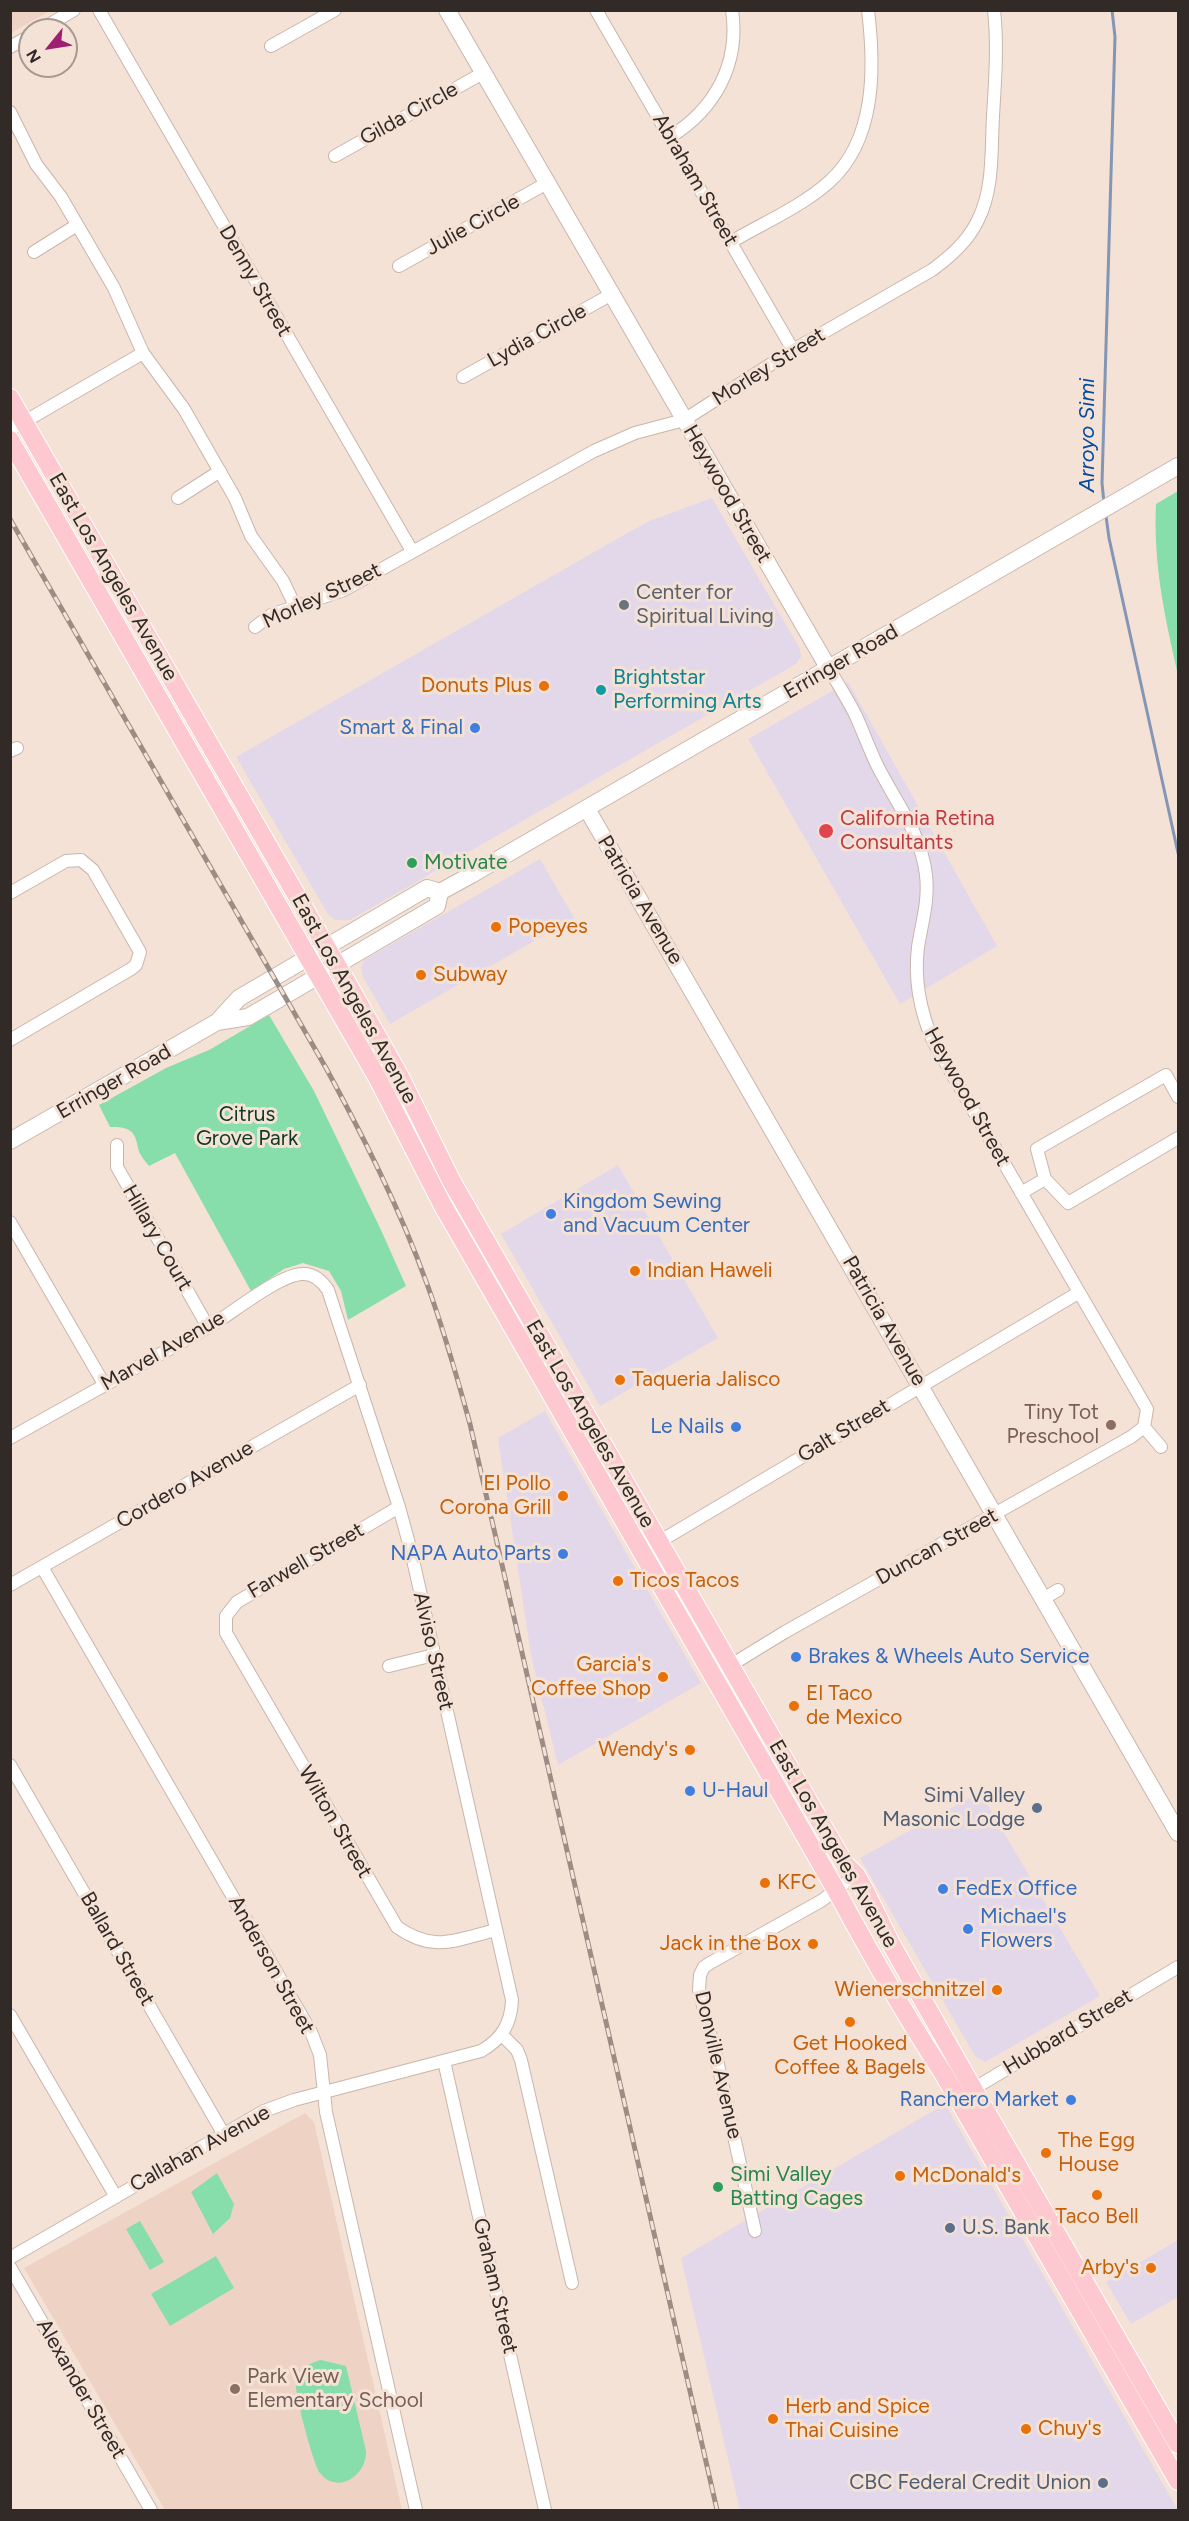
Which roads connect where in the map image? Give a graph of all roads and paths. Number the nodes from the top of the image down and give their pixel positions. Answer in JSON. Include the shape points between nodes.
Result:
{"nodes":[{"id":1,"x":74,"y":10,"type":"edge"},
{"id":2,"x":99,"y":10,"type":"edge"},
{"id":3,"x":334,"y":10,"type":"edge"},
{"id":4,"x":447,"y":10,"type":"edge"},
{"id":5,"x":596,"y":10,"type":"edge"},
{"id":6,"x":732,"y":10,"type":"edge"},
{"id":7,"x":868,"y":10,"type":"edge"},
{"id":8,"x":994,"y":10,"type":"edge"},
{"id":9,"x":60,"y":18,"type":"edge"},
{"id":10,"x":272,"y":46,"type":"dead end"},
{"id":11,"x":483,"y":73,"type":"junction"},
{"id":12,"x":10,"y":112,"type":"edge"},
{"id":13,"x":670,"y":137,"type":"junction"},
{"id":14,"x":335,"y":156,"type":"dead end"},
{"id":15,"x":547,"y":183,"type":"junction"},
{"id":16,"x":77,"y":225,"type":"junction"},
{"id":17,"x":731,"y":242,"type":"junction"},
{"id":18,"x":34,"y":252,"type":"dead end"},
{"id":19,"x":399,"y":266,"type":"dead end"},
{"id":20,"x":612,"y":294,"type":"junction"},
{"id":21,"x":793,"y":350,"type":"junction"},
{"id":22,"x":143,"y":353,"type":"junction"},
{"id":23,"x":463,"y":377,"type":"dead end"},
{"id":24,"x":10,"y":398,"type":"edge"},
{"id":25,"x":684,"y":420,"type":"junction"},
{"id":26,"x":17,"y":426,"type":"edge"},
{"id":27,"x":10,"y":440,"type":"edge"},
{"id":28,"x":1179,"y":466,"type":"edge"},
{"id":29,"x":220,"y":471,"type":"junction"},
{"id":30,"x":178,"y":498,"type":"dead end"},
{"id":31,"x":412,"y":551,"type":"junction"},
{"id":32,"x":296,"y":608,"type":"junction"},
{"id":33,"x":255,"y":627,"type":"dead end"},
{"id":34,"x":829,"y":669,"type":"junction"},
{"id":35,"x":587,"y":809,"type":"junction"},
{"id":36,"x":440,"y":892,"type":"junction"},
{"id":37,"x":10,"y":893,"type":"edge"},
{"id":38,"x":326,"y":947,"type":"junction"},
{"id":39,"x":309,"y":957,"type":"junction"},
{"id":40,"x":337,"y":965,"type":"junction"},
{"id":41,"x":319,"y":975,"type":"junction"},
{"id":42,"x":217,"y":1022,"type":"junction"},
{"id":43,"x":10,"y":1040,"type":"edge"},
{"id":44,"x":1179,"y":1097,"type":"edge"},
{"id":45,"x":1179,"y":1138,"type":"edge"},
{"id":46,"x":10,"y":1141,"type":"edge"},
{"id":47,"x":117,"y":1145,"type":"dead end"},
{"id":48,"x":1045,"y":1179,"type":"junction"},
{"id":49,"x":1021,"y":1193,"type":"junction"},
{"id":50,"x":10,"y":1222,"type":"edge"},
{"id":51,"x":316,"y":1278,"type":"joint"},
{"id":52,"x":1078,"y":1293,"type":"junction"},
{"id":53,"x":208,"y":1327,"type":"junction"},
{"id":54,"x":104,"y":1384,"type":"junction"},
{"id":55,"x":360,"y":1384,"type":"junction"},
{"id":56,"x":921,"y":1385,"type":"junction"},
{"id":57,"x":1144,"y":1427,"type":"junction"},
{"id":58,"x":10,"y":1438,"type":"edge"},
{"id":59,"x":1161,"y":1447,"type":"dead end"},
{"id":60,"x":399,"y":1507,"type":"junction"},
{"id":61,"x":994,"y":1515,"type":"junction"},
{"id":62,"x":659,"y":1542,"type":"junction"},
{"id":63,"x":641,"y":1552,"type":"junction"},
{"id":64,"x":42,"y":1567,"type":"junction"},
{"id":65,"x":10,"y":1585,"type":"edge"},
{"id":66,"x":1059,"y":1590,"type":"dead end"},
{"id":67,"x":1043,"y":1599,"type":"junction"},
{"id":68,"x":225,"y":1625,"type":"joint"},
{"id":69,"x":434,"y":1655,"type":"junction"},
{"id":70,"x":731,"y":1665,"type":"junction"},
{"id":71,"x":389,"y":1666,"type":"dead end"},
{"id":72,"x":711,"y":1672,"type":"junction"},
{"id":73,"x":10,"y":1765,"type":"edge"},
{"id":74,"x":1179,"y":1833,"type":"edge"},
{"id":75,"x":856,"y":1875,"type":"junction"},
{"id":76,"x":836,"y":1890,"type":"junction"},
{"id":77,"x":496,"y":1930,"type":"junction"},
{"id":78,"x":1179,"y":1967,"type":"edge"},
{"id":79,"x":10,"y":2015,"type":"edge"},
{"id":80,"x":502,"y":2035,"type":"junction"},
{"id":81,"x":444,"y":2061,"type":"junction"},
{"id":82,"x":324,"y":2093,"type":"junction"},
{"id":83,"x":965,"y":2094,"type":"junction"},
{"id":84,"x":223,"y":2133,"type":"junction"},
{"id":85,"x":116,"y":2197,"type":"junction"},
{"id":86,"x":756,"y":2231,"type":"dead end"},
{"id":87,"x":10,"y":2258,"type":"edge"},
{"id":88,"x":10,"y":2266,"type":"edge"},
{"id":89,"x":572,"y":2283,"type":"dead end"},
{"id":90,"x":1110,"y":2326,"type":"junction"},
{"id":91,"x":1097,"y":2343,"type":"junction"},
{"id":92,"x":1179,"y":2444,"type":"edge"},
{"id":93,"x":1179,"y":2481,"type":"edge"},
{"id":94,"x":152,"y":2511,"type":"edge"},
{"id":95,"x":416,"y":2511,"type":"edge"},
{"id":96,"x":545,"y":2511,"type":"edge"}],
"edges":[{"from":1,"to":9,"type":"street"},
{"from":2,"to":31,"type":"street","name":"Denny Street"},
{"from":3,"to":10,"type":"street"},
{"from":4,"to":11,"type":"street","name":"Heywood Street"},
{"from":5,"to":13,"type":"street","name":"Abraham Street"},
{"from":6,"to":13,"type":"street","via":[[733,44],[723,81],[700,114]]},
{"from":7,"to":17,"type":"street","via":[[869,97],[853,152],[829,182]]},
{"from":8,"to":21,"type":"street","name":"Morley Street","via":[[996,62],[990,177],[978,220],[965,241],[932,270]]},
{"from":11,"to":14,"type":"street","name":"Gilda Circle"},
{"from":11,"to":15,"type":"street","name":"Heywood Street"},
{"from":12,"to":16,"type":"street","via":[[36,164]]},
{"from":13,"to":17,"type":"street","name":"Abraham Street"},
{"from":15,"to":19,"type":"street","name":"Julie Circle"},
{"from":15,"to":20,"type":"street","name":"Heywood Street"},
{"from":16,"to":18,"type":"street"},
{"from":16,"to":22,"type":"street","via":[[114,288]]},
{"from":17,"to":21,"type":"street","name":"Abraham Street"},
{"from":20,"to":23,"type":"street","name":"Lydia Circle"},
{"from":20,"to":25,"type":"street","name":"Heywood Street"},
{"from":21,"to":25,"type":"street","name":"Morley Street"},
{"from":22,"to":26,"type":"street"},
{"from":22,"to":29,"type":"street","via":[[184,409]]},
{"from":24,"to":26,"type":"main road","name":"East Los Angeles Avenue"},
{"from":25,"to":31,"type":"street","name":"Morley Street","via":[[635,433],[594,451]]},
{"from":25,"to":34,"type":"street","name":"Heywood Street"},
{"from":26,"to":38,"type":"main road","name":"East Los Angeles Avenue"},
{"from":27,"to":39,"type":"main road","name":"East Los Angeles Avenue"},
{"from":28,"to":34,"type":"street","name":"Erringer Road"},
{"from":29,"to":30,"type":"street"},
{"from":29,"to":32,"type":"street","via":[[251,536],[283,580]]},
{"from":31,"to":32,"type":"street","name":"Morley Street","via":[[344,590]]},
{"from":32,"to":33,"type":"street","name":"Morley Street","via":[[272,615]]},
{"from":34,"to":35,"type":"street","name":"Erringer Road"},
{"from":34,"to":49,"type":"street","name":"Heywood Street","via":[[911,824],[921,852],[927,898],[917,974],[924,1019]]},
{"from":35,"to":36,"type":"street","name":"Erringer Road"},
{"from":35,"to":56,"type":"street","name":"Patricia Avenue"},
{"from":36,"to":38,"type":"street","name":"Erringer Road","via":[[427,888]]},
{"from":36,"to":40,"type":"street","name":"Erringer Road","via":[[437,906]]},
{"from":37,"to":43,"type":"street","via":[[66,861],[81,860],[93,870],[140,952],[131,969]]},
{"from":38,"to":39,"type":"street","name":"Erringer Road"},
{"from":38,"to":40,"type":"main road","name":"East Los Angeles Avenue"},
{"from":39,"to":41,"type":"main road","name":"East Los Angeles Avenue"},
{"from":39,"to":42,"type":"street","name":"Erringer Road","via":[[239,998]]},
{"from":40,"to":41,"type":"street","name":"Erringer Road"},
{"from":40,"to":62,"type":"main road","name":"East Los Angeles Avenue","via":[[400,1077],[456,1190]]},
{"from":41,"to":42,"type":"street","name":"Erringer Road","via":[[248,1017]]},
{"from":41,"to":63,"type":"main road","name":"East Los Angeles Avenue","via":[[442,1204]]},
{"from":42,"to":46,"type":"street","name":"Erringer Road"},
{"from":44,"to":48,"type":"street","via":[[1166,1075],[1037,1149]]},
{"from":45,"to":48,"type":"street","via":[[1068,1203]]},
{"from":47,"to":53,"type":"street","name":"Hillary Court","via":[[117,1167]]},
{"from":48,"to":49,"type":"street"},
{"from":49,"to":52,"type":"street","name":"Heywood Street"},
{"from":50,"to":54,"type":"street"},
{"from":51,"to":53,"type":"street","name":"Marvel Avenue","via":[[302,1274],[283,1280]]},
{"from":51,"to":55,"type":"street","name":"Alviso Street","via":[[328,1290]]},
{"from":52,"to":56,"type":"street","name":"Galt Street"},
{"from":52,"to":57,"type":"street","name":"Heywood Street","via":[[1147,1409]]},
{"from":53,"to":54,"type":"street","name":"Marvel Avenue"},
{"from":54,"to":58,"type":"street","name":"Marvel Avenue"},
{"from":55,"to":60,"type":"street","name":"Alviso Street"},
{"from":55,"to":64,"type":"street","name":"Cordero Avenue"},
{"from":56,"to":61,"type":"street","name":"Patricia Avenue"},
{"from":56,"to":62,"type":"street","name":"Galt Street"},
{"from":57,"to":59,"type":"street"},
{"from":57,"to":61,"type":"street","name":"Duncan Street"},
{"from":60,"to":68,"type":"street","name":"Farwell Street","via":[[237,1602],[230,1608]]},
{"from":60,"to":69,"type":"street","name":"Alviso Street"},
{"from":61,"to":67,"type":"street","name":"Patricia Avenue"},
{"from":61,"to":70,"type":"street","name":"Duncan Street"},
{"from":62,"to":63,"type":"street","name":"Galt Street"},
{"from":62,"to":70,"type":"main road","name":"East Los Angeles Avenue"},
{"from":63,"to":72,"type":"main road","name":"East Los Angeles Avenue"},
{"from":64,"to":65,"type":"street","name":"Cordero Avenue"},
{"from":64,"to":82,"type":"street","name":"Anderson Street","via":[[311,2032],[320,2055]]},
{"from":66,"to":67,"type":"street"},
{"from":67,"to":74,"type":"street","name":"Patricia Avenue"},
{"from":68,"to":77,"type":"street","name":"Wilton Street","via":[[235,1649],[397,1927],[413,1938],[433,1943]]},
{"from":69,"to":71,"type":"street"},
{"from":69,"to":77,"type":"street","name":"Alviso Street"},
{"from":70,"to":72,"type":"street","name":"Duncan Street"},
{"from":70,"to":75,"type":"main road","name":"East Los Angeles Avenue","via":[[844,1863]]},
{"from":72,"to":76,"type":"main road","name":"East Los Angeles Avenue"},
{"from":73,"to":84,"type":"street","name":"Ballard Street"},
{"from":75,"to":76,"type":"street","name":"Donville Avenue"},
{"from":75,"to":83,"type":"main road","name":"East Los Angeles Avenue"},
{"from":76,"to":83,"type":"main road","name":"East Los Angeles Avenue","via":[[902,2010]]},
{"from":76,"to":86,"type":"street","name":"Donville Avenue","via":[[710,1963],[700,1975],[699,1990]]},
{"from":77,"to":80,"type":"street","name":"Alviso Street","via":[[512,2000]]},
{"from":78,"to":83,"type":"street","name":"Hubbard Street"},
{"from":79,"to":85,"type":"street"},
{"from":80,"to":81,"type":"street","name":"Callahan Avenue","via":[[481,2051]]},
{"from":80,"to":89,"type":"street","via":[[521,2060]]},
{"from":81,"to":82,"type":"street","name":"Callahan Avenue"},
{"from":81,"to":96,"type":"street","name":"Graham Street"},
{"from":82,"to":84,"type":"street","name":"Callahan Avenue","via":[[264,2110]]},
{"from":82,"to":95,"type":"street","name":"Anderson Street"},
{"from":83,"to":90,"type":"main road","name":"East Los Angeles Avenue"},
{"from":83,"to":91,"type":"main road","name":"East Los Angeles Avenue"},
{"from":84,"to":85,"type":"street","name":"Callahan Avenue"},
{"from":85,"to":87,"type":"street","name":"Callahan Avenue"},
{"from":88,"to":94,"type":"street","name":"Alexander Street"},
{"from":90,"to":91,"type":"main road"},
{"from":90,"to":92,"type":"main road","name":"East Los Angeles Avenue"},
{"from":91,"to":93,"type":"main road","name":"East Los Angeles Avenue"}]}
